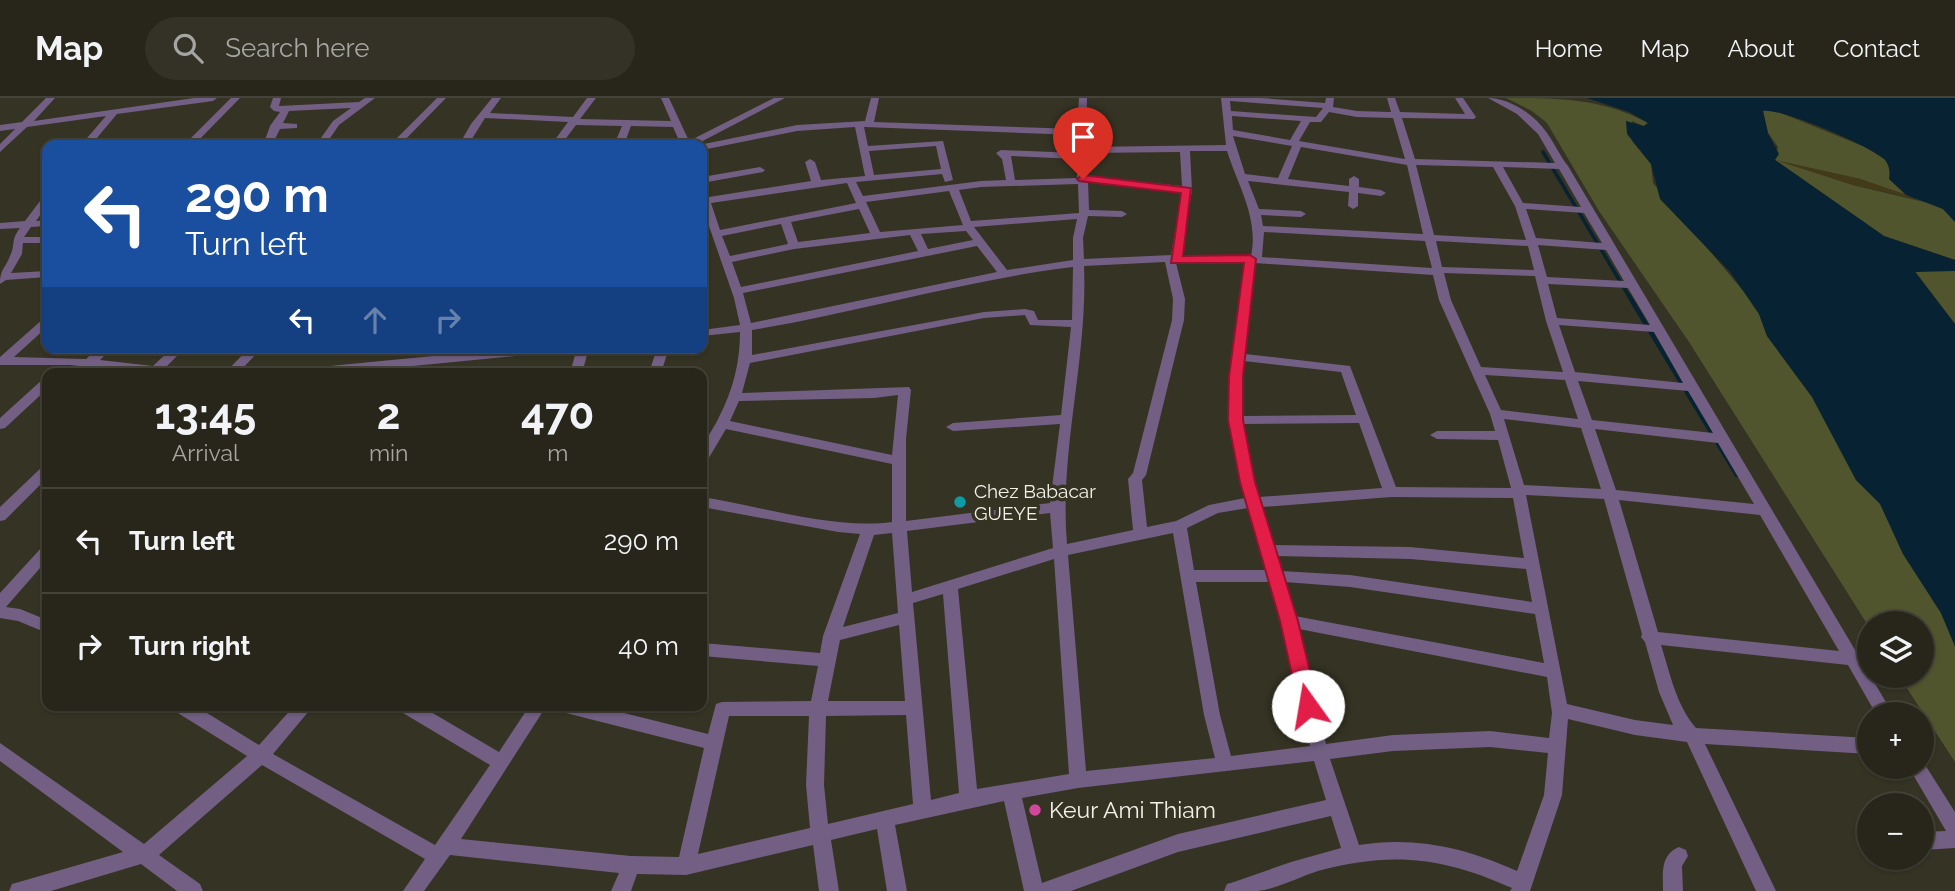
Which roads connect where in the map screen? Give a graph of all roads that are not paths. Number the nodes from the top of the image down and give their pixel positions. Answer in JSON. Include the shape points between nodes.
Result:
{"nodes":[{"id":1,"x":51,"y":98,"type":"edge"},
{"id":2,"x":126,"y":98,"type":"edge"},
{"id":3,"x":213,"y":98,"type":"edge"},
{"id":4,"x":236,"y":98,"type":"edge"},
{"id":5,"x":277,"y":98,"type":"edge"},
{"id":6,"x":322,"y":98,"type":"edge"},
{"id":7,"x":371,"y":98,"type":"edge"},
{"id":8,"x":442,"y":98,"type":"edge"},
{"id":9,"x":497,"y":98,"type":"edge"},
{"id":10,"x":592,"y":98,"type":"edge"},
{"id":11,"x":666,"y":98,"type":"edge"},
{"id":12,"x":781,"y":98,"type":"edge"},
{"id":13,"x":875,"y":98,"type":"edge"},
{"id":14,"x":1083,"y":98,"type":"edge"},
{"id":15,"x":1226,"y":98,"type":"edge"},
{"id":16,"x":1391,"y":98,"type":"edge"},
{"id":17,"x":1459,"y":98,"type":"edge"},
{"id":18,"x":1492,"y":98,"type":"edge"},
{"id":19,"x":197,"y":99,"type":"edge"},
{"id":20,"x":1329,"y":104,"type":"edge"},
{"id":21,"x":360,"y":105,"type":"junction"},
{"id":22,"x":312,"y":108,"type":"junction"},
{"id":23,"x":286,"y":109,"type":"junction"},
{"id":24,"x":118,"y":110,"type":"junction"},
{"id":25,"x":1228,"y":113,"type":"junction"},
{"id":26,"x":483,"y":115,"type":"junction"},
{"id":27,"x":1398,"y":117,"type":"junction"},
{"id":28,"x":1307,"y":119,"type":"junction"},
{"id":29,"x":573,"y":121,"type":"junction"},
{"id":30,"x":24,"y":124,"type":"junction"},
{"id":31,"x":676,"y":124,"type":"junction"},
{"id":32,"x":864,"y":124,"type":"junction"},
{"id":33,"x":627,"y":125,"type":"junction"},
{"id":34,"x":275,"y":126,"type":"junction"},
{"id":35,"x":294,"y":126,"type":"dead end"},
{"id":36,"x":0,"y":128,"type":"edge"},
{"id":37,"x":797,"y":128,"type":"junction"},
{"id":38,"x":995,"y":128,"type":"junction"},
{"id":39,"x":1081,"y":131,"type":"junction"},
{"id":40,"x":1229,"y":132,"type":"junction"},
{"id":41,"x":91,"y":140,"type":"edge"},
{"id":42,"x":194,"y":140,"type":"edge"},
{"id":43,"x":269,"y":140,"type":"edge"},
{"id":44,"x":324,"y":140,"type":"edge"},
{"id":45,"x":400,"y":140,"type":"edge"},
{"id":46,"x":466,"y":140,"type":"edge"},
{"id":47,"x":560,"y":140,"type":"edge"},
{"id":48,"x":621,"y":140,"type":"edge"},
{"id":49,"x":684,"y":140,"type":"edge"},
{"id":50,"x":697,"y":140,"type":"edge"},
{"id":51,"x":804,"y":142,"type":"dead end"},
{"id":52,"x":1296,"y":144,"type":"junction"},
{"id":53,"x":707,"y":146,"type":"edge"},
{"id":54,"x":1231,"y":148,"type":"junction"},
{"id":55,"x":0,"y":149,"type":"edge"},
{"id":56,"x":864,"y":149,"type":"junction"},
{"id":57,"x":1185,"y":149,"type":"junction"},
{"id":58,"x":1001,"y":153,"type":"junction"},
{"id":59,"x":1081,"y":153,"type":"junction"},
{"id":60,"x":810,"y":162,"type":"dead end"},
{"id":61,"x":1411,"y":163,"type":"junction"},
{"id":62,"x":1496,"y":164,"type":"junction"},
{"id":63,"x":1563,"y":166,"type":"junction"},
{"id":64,"x":947,"y":171,"type":"junction"},
{"id":65,"x":1242,"y":177,"type":"junction"},
{"id":66,"x":870,"y":178,"type":"junction"},
{"id":67,"x":707,"y":179,"type":"edge"},
{"id":68,"x":1353,"y":179,"type":"dead end"},
{"id":69,"x":850,"y":180,"type":"junction"},
{"id":70,"x":1084,"y":180,"type":"junction"},
{"id":71,"x":817,"y":183,"type":"junction"},
{"id":72,"x":1011,"y":183,"type":"junction"},
{"id":73,"x":1281,"y":183,"type":"junction"},
{"id":74,"x":951,"y":188,"type":"junction"},
{"id":75,"x":766,"y":190,"type":"junction"},
{"id":76,"x":1187,"y":190,"type":"junction"},
{"id":77,"x":1353,"y":192,"type":"junction"},
{"id":78,"x":1381,"y":193,"type":"dead end"},
{"id":79,"x":707,"y":197,"type":"edge"},
{"id":80,"x":861,"y":203,"type":"junction"},
{"id":81,"x":42,"y":206,"type":"edge"},
{"id":82,"x":1353,"y":206,"type":"dead end"},
{"id":83,"x":1520,"y":206,"type":"junction"},
{"id":84,"x":707,"y":208,"type":"edge"},
{"id":85,"x":1588,"y":210,"type":"junction"},
{"id":86,"x":1256,"y":212,"type":"junction"},
{"id":87,"x":1083,"y":214,"type":"junction"},
{"id":88,"x":1122,"y":214,"type":"dead end"},
{"id":89,"x":1301,"y":214,"type":"dead end"},
{"id":90,"x":785,"y":220,"type":"junction"},
{"id":91,"x":42,"y":223,"type":"edge"},
{"id":92,"x":28,"y":224,"type":"junction"},
{"id":93,"x":0,"y":226,"type":"edge"},
{"id":94,"x":968,"y":226,"type":"junction"},
{"id":95,"x":1259,"y":229,"type":"junction"},
{"id":96,"x":914,"y":232,"type":"junction"},
{"id":97,"x":718,"y":234,"type":"junction"},
{"id":98,"x":877,"y":236,"type":"junction"},
{"id":99,"x":1430,"y":239,"type":"junction"},
{"id":100,"x":18,"y":240,"type":"junction"},
{"id":101,"x":42,"y":240,"type":"edge"},
{"id":102,"x":981,"y":242,"type":"junction"},
{"id":103,"x":1532,"y":242,"type":"junction"},
{"id":104,"x":794,"y":246,"type":"junction"},
{"id":105,"x":1610,"y":247,"type":"junction"},
{"id":106,"x":924,"y":253,"type":"junction"},
{"id":107,"x":1253,"y":259,"type":"junction"},
{"id":108,"x":726,"y":260,"type":"junction"},
{"id":109,"x":1173,"y":260,"type":"junction"},
{"id":110,"x":1081,"y":264,"type":"junction"},
{"id":111,"x":1438,"y":271,"type":"junction"},
{"id":112,"x":42,"y":274,"type":"edge"},
{"id":113,"x":1004,"y":275,"type":"junction"},
{"id":114,"x":1540,"y":277,"type":"junction"},
{"id":115,"x":2,"y":278,"type":"edge"},
{"id":116,"x":1633,"y":285,"type":"junction"},
{"id":117,"x":738,"y":291,"type":"junction"},
{"id":118,"x":1552,"y":321,"type":"junction"},
{"id":119,"x":1079,"y":324,"type":"junction"},
{"id":120,"x":42,"y":325,"type":"edge"},
{"id":121,"x":748,"y":329,"type":"junction"},
{"id":122,"x":1660,"y":329,"type":"junction"},
{"id":123,"x":707,"y":333,"type":"edge"},
{"id":124,"x":99,"y":354,"type":"edge"},
{"id":125,"x":172,"y":354,"type":"edge"},
{"id":126,"x":250,"y":354,"type":"edge"},
{"id":127,"x":486,"y":354,"type":"edge"},
{"id":128,"x":1240,"y":357,"type":"junction"},
{"id":129,"x":747,"y":360,"type":"junction"},
{"id":130,"x":2,"y":361,"type":"edge"},
{"id":131,"x":89,"y":363,"type":"junction"},
{"id":132,"x":64,"y":365,"type":"edge"},
{"id":133,"x":400,"y":366,"type":"edge"},
{"id":134,"x":130,"y":368,"type":"edge"},
{"id":135,"x":157,"y":368,"type":"edge"},
{"id":136,"x":236,"y":368,"type":"edge"},
{"id":137,"x":371,"y":368,"type":"edge"},
{"id":138,"x":1477,"y":371,"type":"junction"},
{"id":139,"x":1572,"y":376,"type":"junction"},
{"id":140,"x":42,"y":387,"type":"edge"},
{"id":141,"x":1695,"y":388,"type":"junction"},
{"id":142,"x":736,"y":397,"type":"junction"},
{"id":143,"x":1496,"y":414,"type":"junction"},
{"id":144,"x":1066,"y":419,"type":"junction"},
{"id":145,"x":1362,"y":419,"type":"junction"},
{"id":146,"x":1235,"y":420,"type":"junction"},
{"id":147,"x":723,"y":424,"type":"junction"},
{"id":148,"x":1588,"y":424,"type":"junction"},
{"id":149,"x":0,"y":425,"type":"edge"},
{"id":150,"x":953,"y":427,"type":"dead end"},
{"id":151,"x":1437,"y":435,"type":"dead end"},
{"id":152,"x":1502,"y":436,"type":"junction"},
{"id":153,"x":1725,"y":439,"type":"junction"},
{"id":154,"x":707,"y":450,"type":"edge"},
{"id":155,"x":898,"y":461,"type":"junction"},
{"id":156,"x":42,"y":475,"type":"edge"},
{"id":157,"x":1391,"y":492,"type":"junction"},
{"id":158,"x":1518,"y":492,"type":"junction"},
{"id":159,"x":1610,"y":494,"type":"junction"},
{"id":160,"x":1254,"y":502,"type":"junction"},
{"id":161,"x":707,"y":503,"type":"edge"},
{"id":162,"x":1057,"y":508,"type":"junction"},
{"id":163,"x":1764,"y":510,"type":"junction"},
{"id":164,"x":0,"y":516,"type":"edge"},
{"id":165,"x":1179,"y":526,"type":"junction"},
{"id":166,"x":899,"y":528,"type":"junction"},
{"id":167,"x":869,"y":529,"type":"junction"},
{"id":168,"x":1140,"y":533,"type":"junction"},
{"id":169,"x":1269,"y":550,"type":"junction"},
{"id":170,"x":1060,"y":551,"type":"junction"},
{"id":171,"x":42,"y":557,"type":"edge"},
{"id":172,"x":1532,"y":564,"type":"junction"},
{"id":173,"x":1188,"y":576,"type":"junction"},
{"id":174,"x":1275,"y":576,"type":"junction"},
{"id":175,"x":950,"y":585,"type":"junction"},
{"id":176,"x":905,"y":600,"type":"junction"},
{"id":177,"x":0,"y":603,"type":"edge"},
{"id":178,"x":1542,"y":609,"type":"junction"},
{"id":179,"x":0,"y":612,"type":"edge"},
{"id":180,"x":908,"y":617,"type":"junction"},
{"id":181,"x":1289,"y":621,"type":"junction"},
{"id":182,"x":42,"y":625,"type":"edge"},
{"id":183,"x":831,"y":636,"type":"junction"},
{"id":184,"x":1649,"y":637,"type":"junction"},
{"id":185,"x":707,"y":649,"type":"edge"},
{"id":186,"x":1851,"y":659,"type":"junction"},
{"id":187,"x":825,"y":660,"type":"junction"},
{"id":188,"x":1554,"y":672,"type":"junction"},
{"id":189,"x":1878,"y":702,"type":"edge"},
{"id":190,"x":912,"y":708,"type":"junction"},
{"id":191,"x":1559,"y":709,"type":"junction"},
{"id":192,"x":817,"y":710,"type":"junction"},
{"id":193,"x":189,"y":711,"type":"edge"},
{"id":194,"x":301,"y":711,"type":"edge"},
{"id":195,"x":414,"y":711,"type":"edge"},
{"id":196,"x":534,"y":711,"type":"edge"},
{"id":197,"x":586,"y":711,"type":"edge"},
{"id":198,"x":1693,"y":737,"type":"junction"},
{"id":199,"x":713,"y":743,"type":"junction"},
{"id":200,"x":1857,"y":745,"type":"edge"},
{"id":201,"x":1557,"y":747,"type":"junction"},
{"id":202,"x":0,"y":751,"type":"edge"},
{"id":203,"x":1321,"y":754,"type":"junction"},
{"id":204,"x":261,"y":755,"type":"junction"},
{"id":205,"x":500,"y":762,"type":"junction"},
{"id":206,"x":1225,"y":765,"type":"junction"},
{"id":207,"x":1078,"y":779,"type":"junction"},
{"id":208,"x":1925,"y":779,"type":"edge"},
{"id":209,"x":1011,"y":791,"type":"junction"},
{"id":210,"x":969,"y":799,"type":"junction"},
{"id":211,"x":1338,"y":806,"type":"junction"},
{"id":212,"x":923,"y":811,"type":"junction"},
{"id":213,"x":885,"y":819,"type":"junction"},
{"id":214,"x":1955,"y":829,"type":"edge"},
{"id":215,"x":822,"y":835,"type":"junction"},
{"id":216,"x":1955,"y":839,"type":"edge"},
{"id":217,"x":1934,"y":840,"type":"edge"},
{"id":218,"x":441,"y":851,"type":"junction"},
{"id":219,"x":1352,"y":852,"type":"junction"},
{"id":220,"x":146,"y":854,"type":"junction"},
{"id":221,"x":1679,"y":856,"type":"dead end"},
{"id":222,"x":631,"y":865,"type":"junction"},
{"id":223,"x":686,"y":866,"type":"junction"},
{"id":224,"x":1522,"y":887,"type":"edge"},
{"id":225,"x":19,"y":891,"type":"edge"},
{"id":226,"x":193,"y":891,"type":"edge"},
{"id":227,"x":413,"y":891,"type":"edge"},
{"id":228,"x":621,"y":891,"type":"edge"},
{"id":229,"x":829,"y":891,"type":"edge"},
{"id":230,"x":897,"y":891,"type":"edge"},
{"id":231,"x":1034,"y":891,"type":"edge"},
{"id":232,"x":1045,"y":891,"type":"edge"},
{"id":233,"x":1234,"y":891,"type":"edge"},
{"id":234,"x":1673,"y":891,"type":"edge"},
{"id":235,"x":1766,"y":891,"type":"edge"}],
"edges":[{"from":1,"to":30,"type":"street"},
{"from":2,"to":24,"type":"street"},
{"from":3,"to":19,"type":"street"},
{"from":4,"to":42,"type":"street"},
{"from":5,"to":23,"type":"street","via":[[274,107]]},
{"from":6,"to":22,"type":"street"},
{"from":7,"to":21,"type":"street"},
{"from":8,"to":45,"type":"street"},
{"from":9,"to":26,"type":"street"},
{"from":10,"to":29,"type":"street"},
{"from":11,"to":31,"type":"street"},
{"from":12,"to":50,"type":"street"},
{"from":13,"to":32,"type":"street"},
{"from":14,"to":39,"type":"street"},
{"from":15,"to":20,"type":"street"},
{"from":15,"to":25,"type":"street"},
{"from":16,"to":27,"type":"street"},
{"from":17,"to":27,"type":"street","via":[[1471,117]]},
{"from":18,"to":63,"type":"street","via":[[1533,121]]},
{"from":19,"to":24,"type":"street"},
{"from":20,"to":27,"type":"street"},
{"from":20,"to":28,"type":"street","via":[[1318,120]]},
{"from":21,"to":22,"type":"street"},
{"from":21,"to":44,"type":"street","via":[[336,123]]},
{"from":22,"to":23,"type":"street"},
{"from":23,"to":34,"type":"street"},
{"from":24,"to":30,"type":"street"},
{"from":24,"to":41,"type":"street"},
{"from":25,"to":28,"type":"street"},
{"from":25,"to":40,"type":"street"},
{"from":26,"to":29,"type":"street"},
{"from":26,"to":46,"type":"street"},
{"from":27,"to":61,"type":"street"},
{"from":28,"to":52,"type":"street"},
{"from":29,"to":33,"type":"street"},
{"from":29,"to":47,"type":"street"},
{"from":30,"to":36,"type":"street"},
{"from":30,"to":55,"type":"street"},
{"from":31,"to":33,"type":"street"},
{"from":31,"to":49,"type":"street"},
{"from":32,"to":37,"type":"street"},
{"from":32,"to":38,"type":"street"},
{"from":32,"to":56,"type":"street"},
{"from":33,"to":48,"type":"street"},
{"from":34,"to":35,"type":"street"},
{"from":34,"to":43,"type":"street"},
{"from":37,"to":51,"type":"street"},
{"from":37,"to":53,"type":"street"},
{"from":38,"to":39,"type":"street"},
{"from":38,"to":58,"type":"street","via":[[994,143]]},
{"from":39,"to":59,"type":"street"},
{"from":40,"to":52,"type":"street"},
{"from":40,"to":54,"type":"street"},
{"from":52,"to":61,"type":"street"},
{"from":52,"to":73,"type":"street"},
{"from":54,"to":57,"type":"street"},
{"from":54,"to":65,"type":"street"},
{"from":56,"to":64,"type":"street","via":[[940,143]]},
{"from":56,"to":66,"type":"street"},
{"from":57,"to":59,"type":"street"},
{"from":57,"to":76,"type":"street"},
{"from":58,"to":59,"type":"street"},
{"from":58,"to":72,"type":"street","via":[[1007,158]]},
{"from":59,"to":70,"type":"street"},
{"from":60,"to":71,"type":"street"},
{"from":61,"to":62,"type":"street"},
{"from":61,"to":99,"type":"street"},
{"from":62,"to":63,"type":"street"},
{"from":62,"to":83,"type":"street"},
{"from":63,"to":85,"type":"street"},
{"from":64,"to":66,"type":"street"},
{"from":64,"to":74,"type":"street"},
{"from":65,"to":73,"type":"street"},
{"from":65,"to":86,"type":"street"},
{"from":66,"to":69,"type":"street"},
{"from":67,"to":75,"type":"street","via":[[758,166]]},
{"from":68,"to":77,"type":"street"},
{"from":69,"to":71,"type":"street"},
{"from":69,"to":80,"type":"street"},
{"from":70,"to":72,"type":"street"},
{"from":70,"to":76,"type":"street"},
{"from":70,"to":87,"type":"street"},
{"from":71,"to":75,"type":"street"},
{"from":72,"to":74,"type":"street"},
{"from":73,"to":77,"type":"street"},
{"from":74,"to":80,"type":"street"},
{"from":74,"to":94,"type":"street"},
{"from":75,"to":79,"type":"street"},
{"from":76,"to":109,"type":"street"},
{"from":77,"to":78,"type":"street"},
{"from":77,"to":82,"type":"street"},
{"from":80,"to":90,"type":"street"},
{"from":80,"to":98,"type":"street"},
{"from":81,"to":92,"type":"street"},
{"from":83,"to":85,"type":"street"},
{"from":83,"to":103,"type":"street"},
{"from":84,"to":97,"type":"street"},
{"from":85,"to":105,"type":"street"},
{"from":86,"to":89,"type":"street"},
{"from":86,"to":95,"type":"street"},
{"from":87,"to":88,"type":"street"},
{"from":87,"to":94,"type":"street"},
{"from":87,"to":110,"type":"street","via":[[1078,238]]},
{"from":90,"to":97,"type":"street"},
{"from":90,"to":104,"type":"street"},
{"from":91,"to":92,"type":"street"},
{"from":92,"to":93,"type":"street"},
{"from":92,"to":100,"type":"street"},
{"from":94,"to":96,"type":"street"},
{"from":94,"to":102,"type":"street"},
{"from":95,"to":99,"type":"street"},
{"from":95,"to":107,"type":"street","via":[[1260,247]]},
{"from":96,"to":98,"type":"street"},
{"from":96,"to":106,"type":"street"},
{"from":97,"to":108,"type":"street"},
{"from":98,"to":104,"type":"street"},
{"from":99,"to":103,"type":"street"},
{"from":99,"to":111,"type":"street"},
{"from":100,"to":101,"type":"street"},
{"from":100,"to":115,"type":"street","via":[[17,254]]},
{"from":102,"to":106,"type":"street"},
{"from":102,"to":113,"type":"street"},
{"from":103,"to":105,"type":"street"},
{"from":103,"to":114,"type":"street"},
{"from":104,"to":108,"type":"street"},
{"from":105,"to":116,"type":"street"},
{"from":106,"to":117,"type":"street"},
{"from":107,"to":109,"type":"street"},
{"from":107,"to":111,"type":"street"},
{"from":107,"to":128,"type":"street"},
{"from":108,"to":117,"type":"street"},
{"from":109,"to":110,"type":"street"},
{"from":109,"to":168,"type":"street","via":[[1178,320],[1135,480]]},
{"from":110,"to":113,"type":"street"},
{"from":110,"to":119,"type":"street"},
{"from":111,"to":114,"type":"street"},
{"from":111,"to":138,"type":"street","via":[[1451,318]]},
{"from":112,"to":115,"type":"street"},
{"from":113,"to":121,"type":"street"},
{"from":114,"to":116,"type":"street"},
{"from":114,"to":118,"type":"street"},
{"from":116,"to":122,"type":"street"},
{"from":117,"to":121,"type":"street"},
{"from":118,"to":122,"type":"street"},
{"from":118,"to":139,"type":"street"},
{"from":119,"to":129,"type":"street","via":[[1034,323],[1025,312],[984,315]]},
{"from":119,"to":144,"type":"street"},
{"from":120,"to":130,"type":"street"},
{"from":121,"to":123,"type":"street"},
{"from":121,"to":129,"type":"street"},
{"from":122,"to":141,"type":"street"},
{"from":124,"to":131,"type":"street"},
{"from":125,"to":135,"type":"street"},
{"from":126,"to":136,"type":"street"},
{"from":127,"to":133,"type":"street"},
{"from":128,"to":145,"type":"street","via":[[1346,369]]},
{"from":128,"to":146,"type":"street"},
{"from":129,"to":142,"type":"street"},
{"from":130,"to":132,"type":"street"},
{"from":131,"to":132,"type":"street"},
{"from":131,"to":134,"type":"street"},
{"from":133,"to":137,"type":"street"},
{"from":138,"to":139,"type":"street"},
{"from":138,"to":143,"type":"street"},
{"from":139,"to":141,"type":"street"},
{"from":139,"to":148,"type":"street"},
{"from":140,"to":149,"type":"street"},
{"from":141,"to":153,"type":"street"},
{"from":142,"to":147,"type":"street"},
{"from":142,"to":155,"type":"street","via":[[905,390]]},
{"from":143,"to":148,"type":"street"},
{"from":143,"to":152,"type":"street"},
{"from":144,"to":150,"type":"street"},
{"from":144,"to":162,"type":"street"},
{"from":145,"to":146,"type":"street"},
{"from":145,"to":157,"type":"street"},
{"from":146,"to":160,"type":"street"},
{"from":147,"to":154,"type":"street"},
{"from":147,"to":155,"type":"street"},
{"from":148,"to":153,"type":"street"},
{"from":148,"to":159,"type":"street"},
{"from":151,"to":152,"type":"street"},
{"from":152,"to":158,"type":"street"},
{"from":153,"to":163,"type":"street"},
{"from":155,"to":166,"type":"street"},
{"from":156,"to":164,"type":"street"},
{"from":157,"to":158,"type":"street"},
{"from":157,"to":160,"type":"street"},
{"from":158,"to":159,"type":"street"},
{"from":158,"to":172,"type":"street"},
{"from":159,"to":163,"type":"street"},
{"from":159,"to":184,"type":"street"},
{"from":160,"to":165,"type":"street","via":[[1214,509]]},
{"from":160,"to":169,"type":"street"},
{"from":161,"to":167,"type":"street"},
{"from":162,"to":166,"type":"street"},
{"from":162,"to":170,"type":"street"},
{"from":163,"to":186,"type":"street"},
{"from":165,"to":168,"type":"street"},
{"from":165,"to":173,"type":"street"},
{"from":166,"to":167,"type":"street"},
{"from":166,"to":176,"type":"street"},
{"from":167,"to":183,"type":"street"},
{"from":168,"to":170,"type":"street"},
{"from":169,"to":172,"type":"street","via":[[1410,553]]},
{"from":169,"to":174,"type":"street"},
{"from":170,"to":175,"type":"street"},
{"from":170,"to":207,"type":"street"},
{"from":171,"to":177,"type":"street"},
{"from":172,"to":178,"type":"street"},
{"from":173,"to":174,"type":"street"},
{"from":173,"to":206,"type":"street"},
{"from":174,"to":178,"type":"street","via":[[1361,582]]},
{"from":174,"to":181,"type":"street"},
{"from":175,"to":176,"type":"street"},
{"from":175,"to":210,"type":"street"},
{"from":176,"to":180,"type":"street"},
{"from":178,"to":188,"type":"street"},
{"from":179,"to":182,"type":"street"},
{"from":180,"to":183,"type":"street"},
{"from":180,"to":190,"type":"street"},
{"from":181,"to":188,"type":"street"},
{"from":181,"to":203,"type":"street"},
{"from":183,"to":187,"type":"street"},
{"from":184,"to":186,"type":"street"},
{"from":184,"to":198,"type":"street","via":[[1676,712]]},
{"from":185,"to":187,"type":"street"},
{"from":186,"to":189,"type":"street"},
{"from":187,"to":192,"type":"street"},
{"from":188,"to":191,"type":"street"},
{"from":190,"to":192,"type":"street"},
{"from":190,"to":212,"type":"street"},
{"from":191,"to":198,"type":"street","via":[[1626,727]]},
{"from":191,"to":201,"type":"street"},
{"from":192,"to":199,"type":"street","via":[[722,709]]},
{"from":192,"to":215,"type":"street","via":[[815,788]]},
{"from":193,"to":204,"type":"street"},
{"from":194,"to":204,"type":"street"},
{"from":195,"to":205,"type":"street"},
{"from":196,"to":205,"type":"street"},
{"from":197,"to":199,"type":"street"},
{"from":198,"to":200,"type":"street"},
{"from":198,"to":235,"type":"street"},
{"from":199,"to":223,"type":"street"},
{"from":201,"to":203,"type":"street","via":[[1452,739]]},
{"from":201,"to":224,"type":"street","via":[[1553,795]]},
{"from":202,"to":220,"type":"street"},
{"from":203,"to":206,"type":"street"},
{"from":203,"to":211,"type":"street"},
{"from":204,"to":218,"type":"street"},
{"from":204,"to":220,"type":"street"},
{"from":205,"to":218,"type":"street"},
{"from":206,"to":207,"type":"street"},
{"from":207,"to":209,"type":"street"},
{"from":208,"to":214,"type":"street"},
{"from":209,"to":210,"type":"street"},
{"from":209,"to":231,"type":"street"},
{"from":210,"to":212,"type":"street"},
{"from":211,"to":219,"type":"street"},
{"from":211,"to":232,"type":"street","via":[[1191,840]]},
{"from":212,"to":213,"type":"street"},
{"from":213,"to":215,"type":"street"},
{"from":213,"to":230,"type":"street"},
{"from":215,"to":223,"type":"street"},
{"from":215,"to":229,"type":"street"},
{"from":216,"to":217,"type":"street"},
{"from":218,"to":222,"type":"street"},
{"from":218,"to":227,"type":"street"},
{"from":219,"to":224,"type":"street","via":[[1434,852],[1466,859]]},
{"from":219,"to":233,"type":"street"},
{"from":220,"to":225,"type":"street"},
{"from":220,"to":226,"type":"street"},
{"from":221,"to":234,"type":"street","via":[[1673,862]]},
{"from":222,"to":223,"type":"street"},
{"from":222,"to":228,"type":"street"}]}
